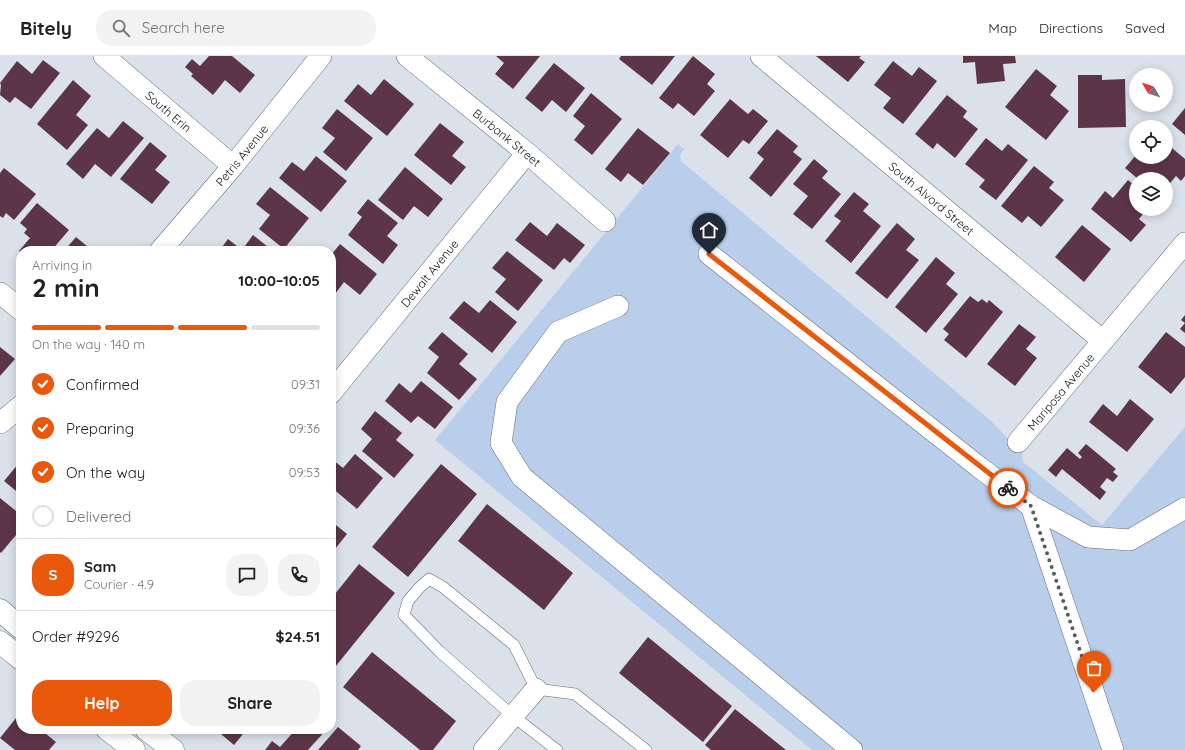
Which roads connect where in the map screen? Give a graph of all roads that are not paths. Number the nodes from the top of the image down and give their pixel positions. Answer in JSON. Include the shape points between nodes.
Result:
{"nodes":[{"id":1,"x":104,"y":56,"type":"edge"},
{"id":2,"x":321,"y":56,"type":"edge"},
{"id":3,"x":407,"y":56,"type":"edge"},
{"id":4,"x":761,"y":56,"type":"edge"},
{"id":5,"x":526,"y":153,"type":"junction"},
{"id":6,"x":233,"y":166,"type":"junction"},
{"id":7,"x":605,"y":221,"type":"dead end"},
{"id":8,"x":1185,"y":242,"type":"edge"},
{"id":9,"x":164,"y":246,"type":"edge"},
{"id":10,"x":709,"y":254,"type":"dead end"},
{"id":11,"x":0,"y":293,"type":"edge"},
{"id":12,"x":16,"y":306,"type":"edge"},
{"id":13,"x":618,"y":306,"type":"dead end"},
{"id":14,"x":1103,"y":341,"type":"junction"},
{"id":15,"x":336,"y":387,"type":"edge"},
{"id":16,"x":16,"y":410,"type":"edge"},
{"id":17,"x":0,"y":423,"type":"edge"},
{"id":18,"x":1018,"y":442,"type":"dead end"},
{"id":19,"x":1031,"y":506,"type":"junction"},
{"id":20,"x":1185,"y":508,"type":"edge"},
{"id":21,"x":0,"y":610,"type":"edge"},
{"id":22,"x":16,"y":624,"type":"edge"},
{"id":23,"x":0,"y":642,"type":"edge"},
{"id":24,"x":16,"y":656,"type":"edge"},
{"id":25,"x":536,"y":689,"type":"junction"},
{"id":26,"x":514,"y":716,"type":"junction"},
{"id":27,"x":113,"y":734,"type":"edge"},
{"id":28,"x":152,"y":734,"type":"edge"},
{"id":29,"x":171,"y":749,"type":"edge"},
{"id":30,"x":134,"y":750,"type":"edge"},
{"id":31,"x":484,"y":750,"type":"edge"},
{"id":32,"x":557,"y":750,"type":"edge"},
{"id":33,"x":646,"y":750,"type":"edge"},
{"id":34,"x":852,"y":750,"type":"edge"},
{"id":35,"x":1113,"y":750,"type":"edge"}],
"edges":[{"from":1,"to":6,"type":"street","name":"South Erin"},
{"from":2,"to":6,"type":"street","name":"Petris Avenue"},
{"from":3,"to":5,"type":"street","name":"Burbank Street"},
{"from":4,"to":14,"type":"street","name":"South Alvord Street"},
{"from":5,"to":7,"type":"street","name":"Burbank Street"},
{"from":5,"to":15,"type":"street","name":"Dewalt Avenue"},
{"from":6,"to":9,"type":"street","name":"Petris Avenue"},
{"from":8,"to":14,"type":"street","name":"Mariposa Avenue"},
{"from":10,"to":19,"type":"street"},
{"from":11,"to":12,"type":"street"},
{"from":13,"to":34,"type":"street","via":[[558,332],[507,402],[500,443],[522,477]]},
{"from":14,"to":18,"type":"street","name":"Mariposa Avenue"},
{"from":16,"to":17,"type":"street"},
{"from":19,"to":20,"type":"street","via":[[1088,537],[1130,540]]},
{"from":19,"to":35,"type":"street"},
{"from":21,"to":22,"type":"street"},
{"from":23,"to":24,"type":"street"},
{"from":25,"to":26,"type":"street"},
{"from":25,"to":26,"type":"lane","via":[[514,646],[443,587],[429,579],[419,588],[408,602],[404,615],[439,651]]},
{"from":25,"to":33,"type":"lane","via":[[575,694]]},
{"from":26,"to":31,"type":"street"},
{"from":26,"to":32,"type":"lane"},
{"from":27,"to":30,"type":"street"},
{"from":28,"to":29,"type":"street"}]}
